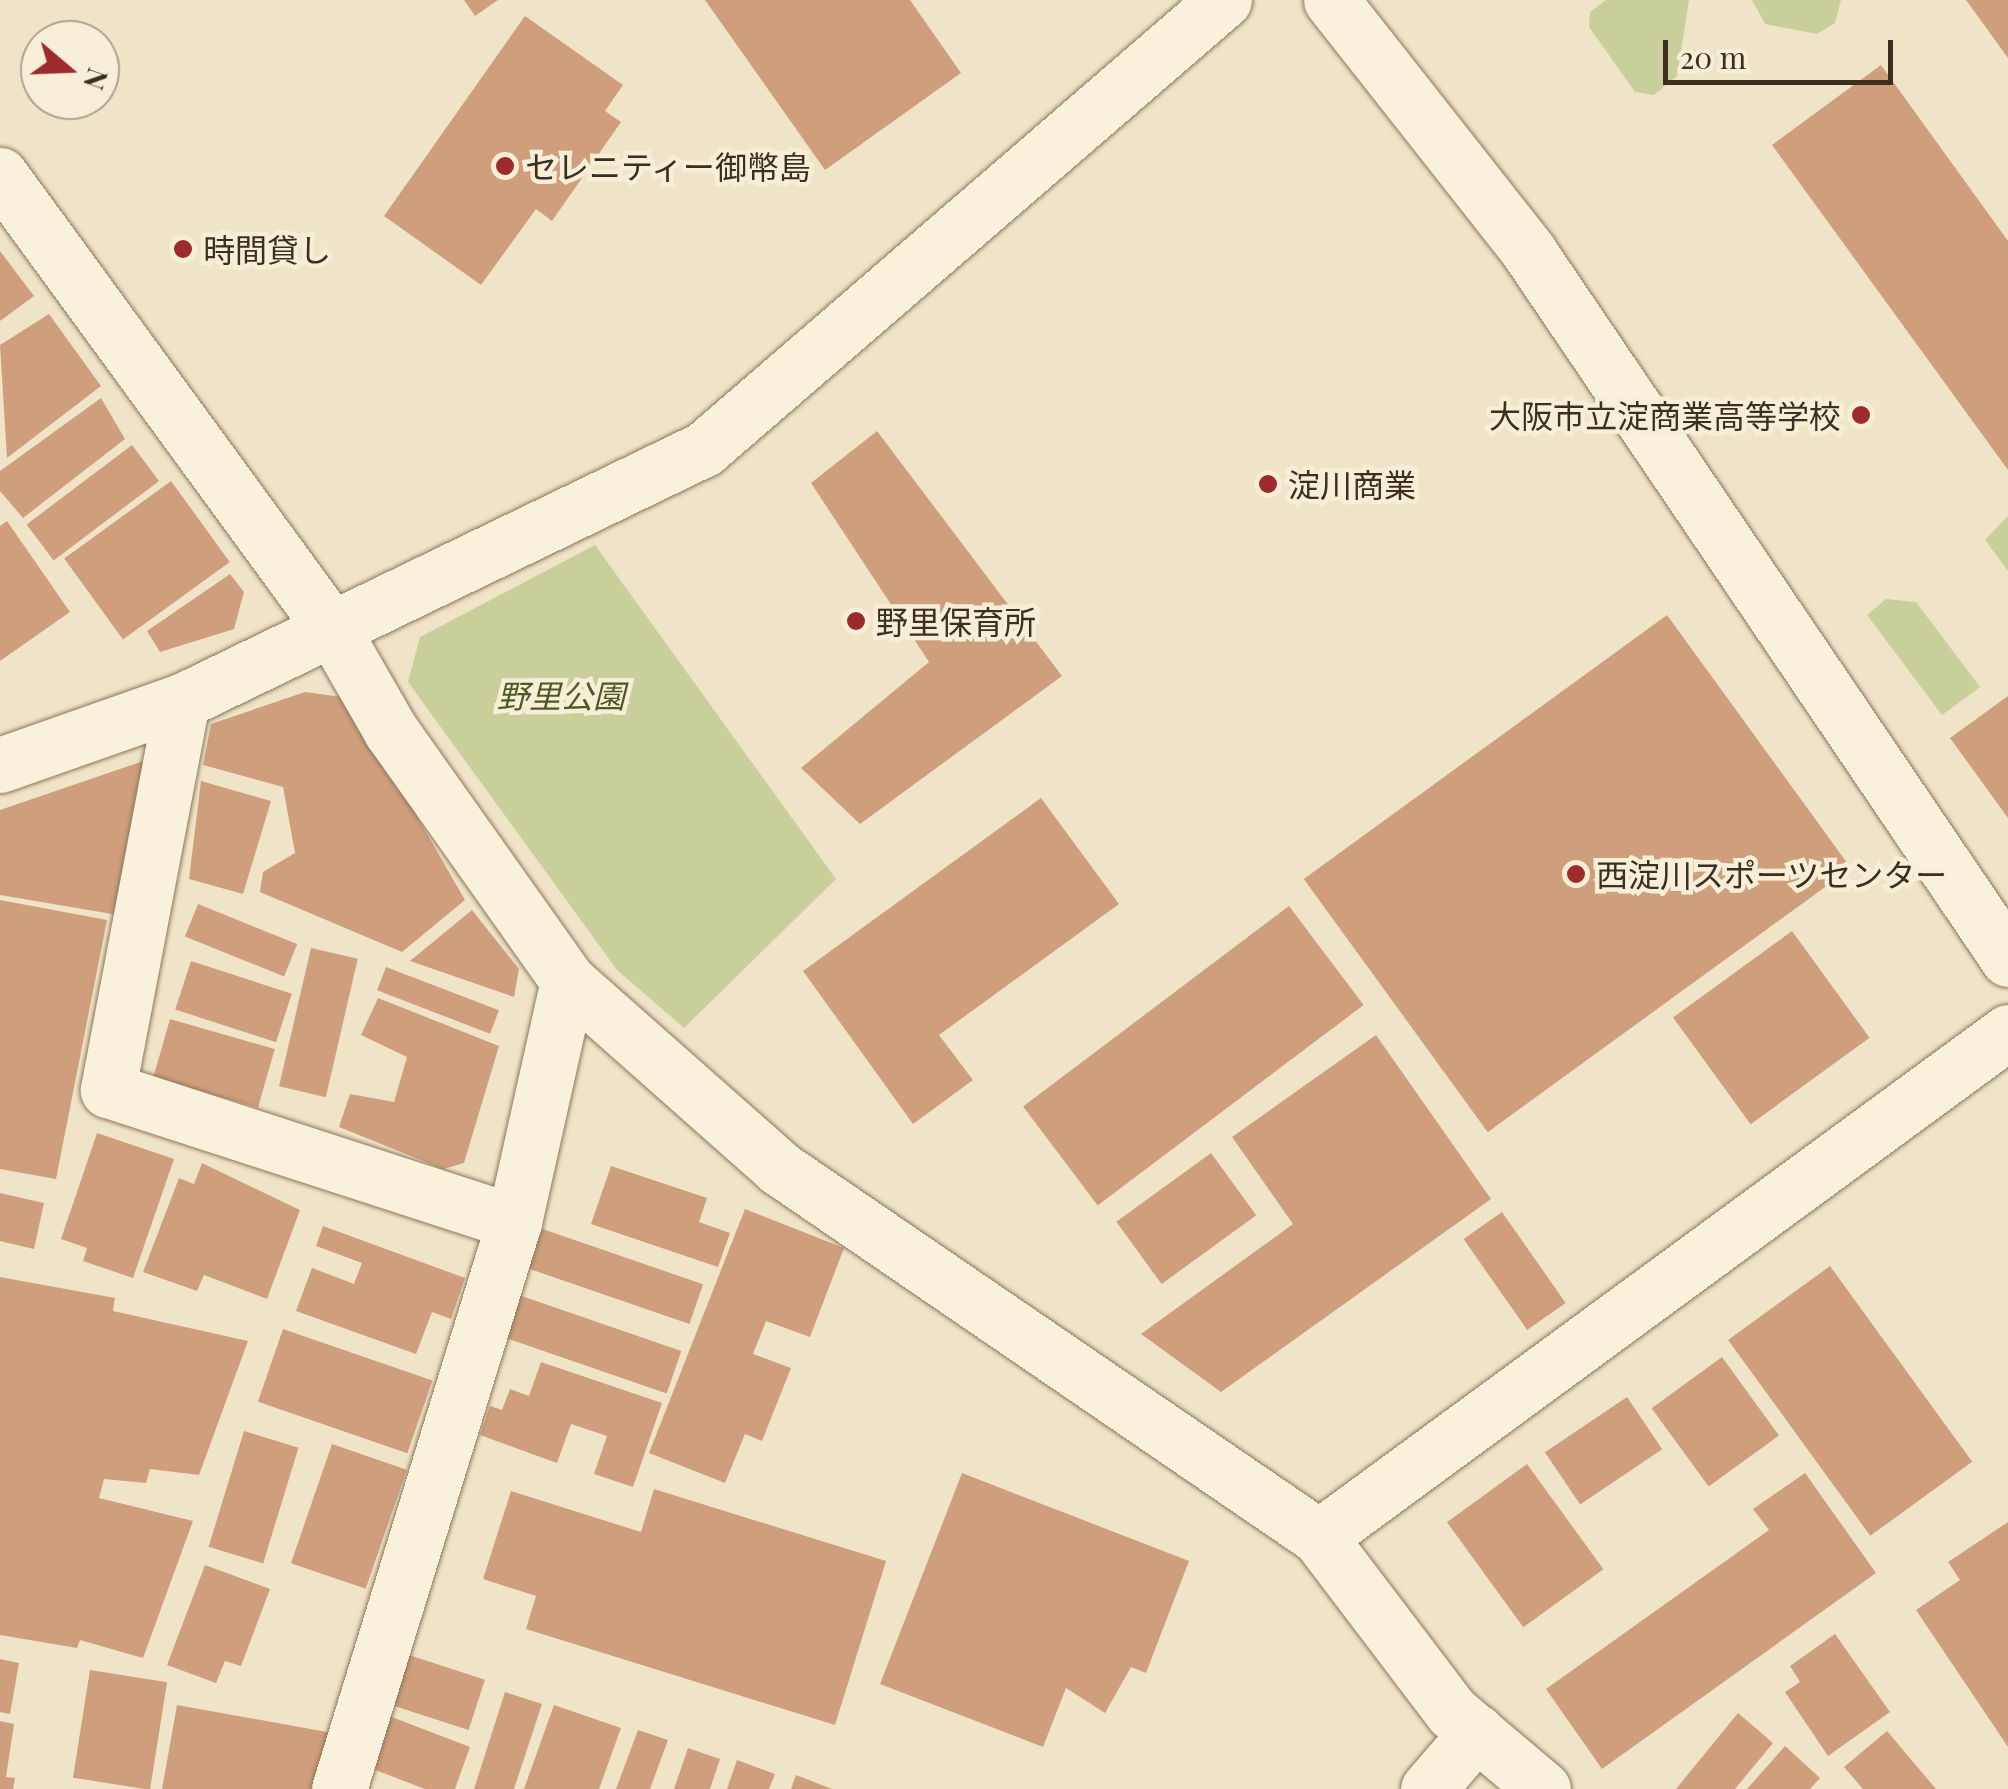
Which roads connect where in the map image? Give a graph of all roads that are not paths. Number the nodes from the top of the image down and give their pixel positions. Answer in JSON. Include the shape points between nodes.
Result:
{"nodes":[{"id":1,"x":1224,"y":0,"type":"edge"},
{"id":2,"x":1330,"y":0,"type":"edge"},
{"id":3,"x":0,"y":175,"type":"edge"},
{"id":4,"x":334,"y":632,"type":"junction"},
{"id":5,"x":182,"y":702,"type":"junction"},
{"id":6,"x":0,"y":765,"type":"edge"},
{"id":7,"x":2008,"y":960,"type":"edge"},
{"id":8,"x":568,"y":981,"type":"junction"},
{"id":9,"x":2008,"y":1032,"type":"edge"},
{"id":10,"x":514,"y":1222,"type":"junction"},
{"id":11,"x":1319,"y":1536,"type":"junction"},
{"id":12,"x":1476,"y":1732,"type":"junction"},
{"id":13,"x":339,"y":1789,"type":"edge"},
{"id":14,"x":1428,"y":1789,"type":"edge"},
{"id":15,"x":1543,"y":1789,"type":"edge"}],
"edges":[{"from":1,"to":4,"type":"street","via":[[704,449]]},
{"from":2,"to":7,"type":"street","via":[[1529,252]]},
{"from":3,"to":4,"type":"street"},
{"from":4,"to":5,"type":"street"},
{"from":4,"to":8,"type":"street","via":[[392,731]]},
{"from":5,"to":6,"type":"street"},
{"from":5,"to":10,"type":"street","via":[[108,1090]]},
{"from":8,"to":10,"type":"street"},
{"from":8,"to":11,"type":"street","via":[[780,1168]]},
{"from":9,"to":11,"type":"street"},
{"from":10,"to":13,"type":"street"},
{"from":11,"to":12,"type":"street"},
{"from":12,"to":14,"type":"street"},
{"from":12,"to":15,"type":"street"}]}
